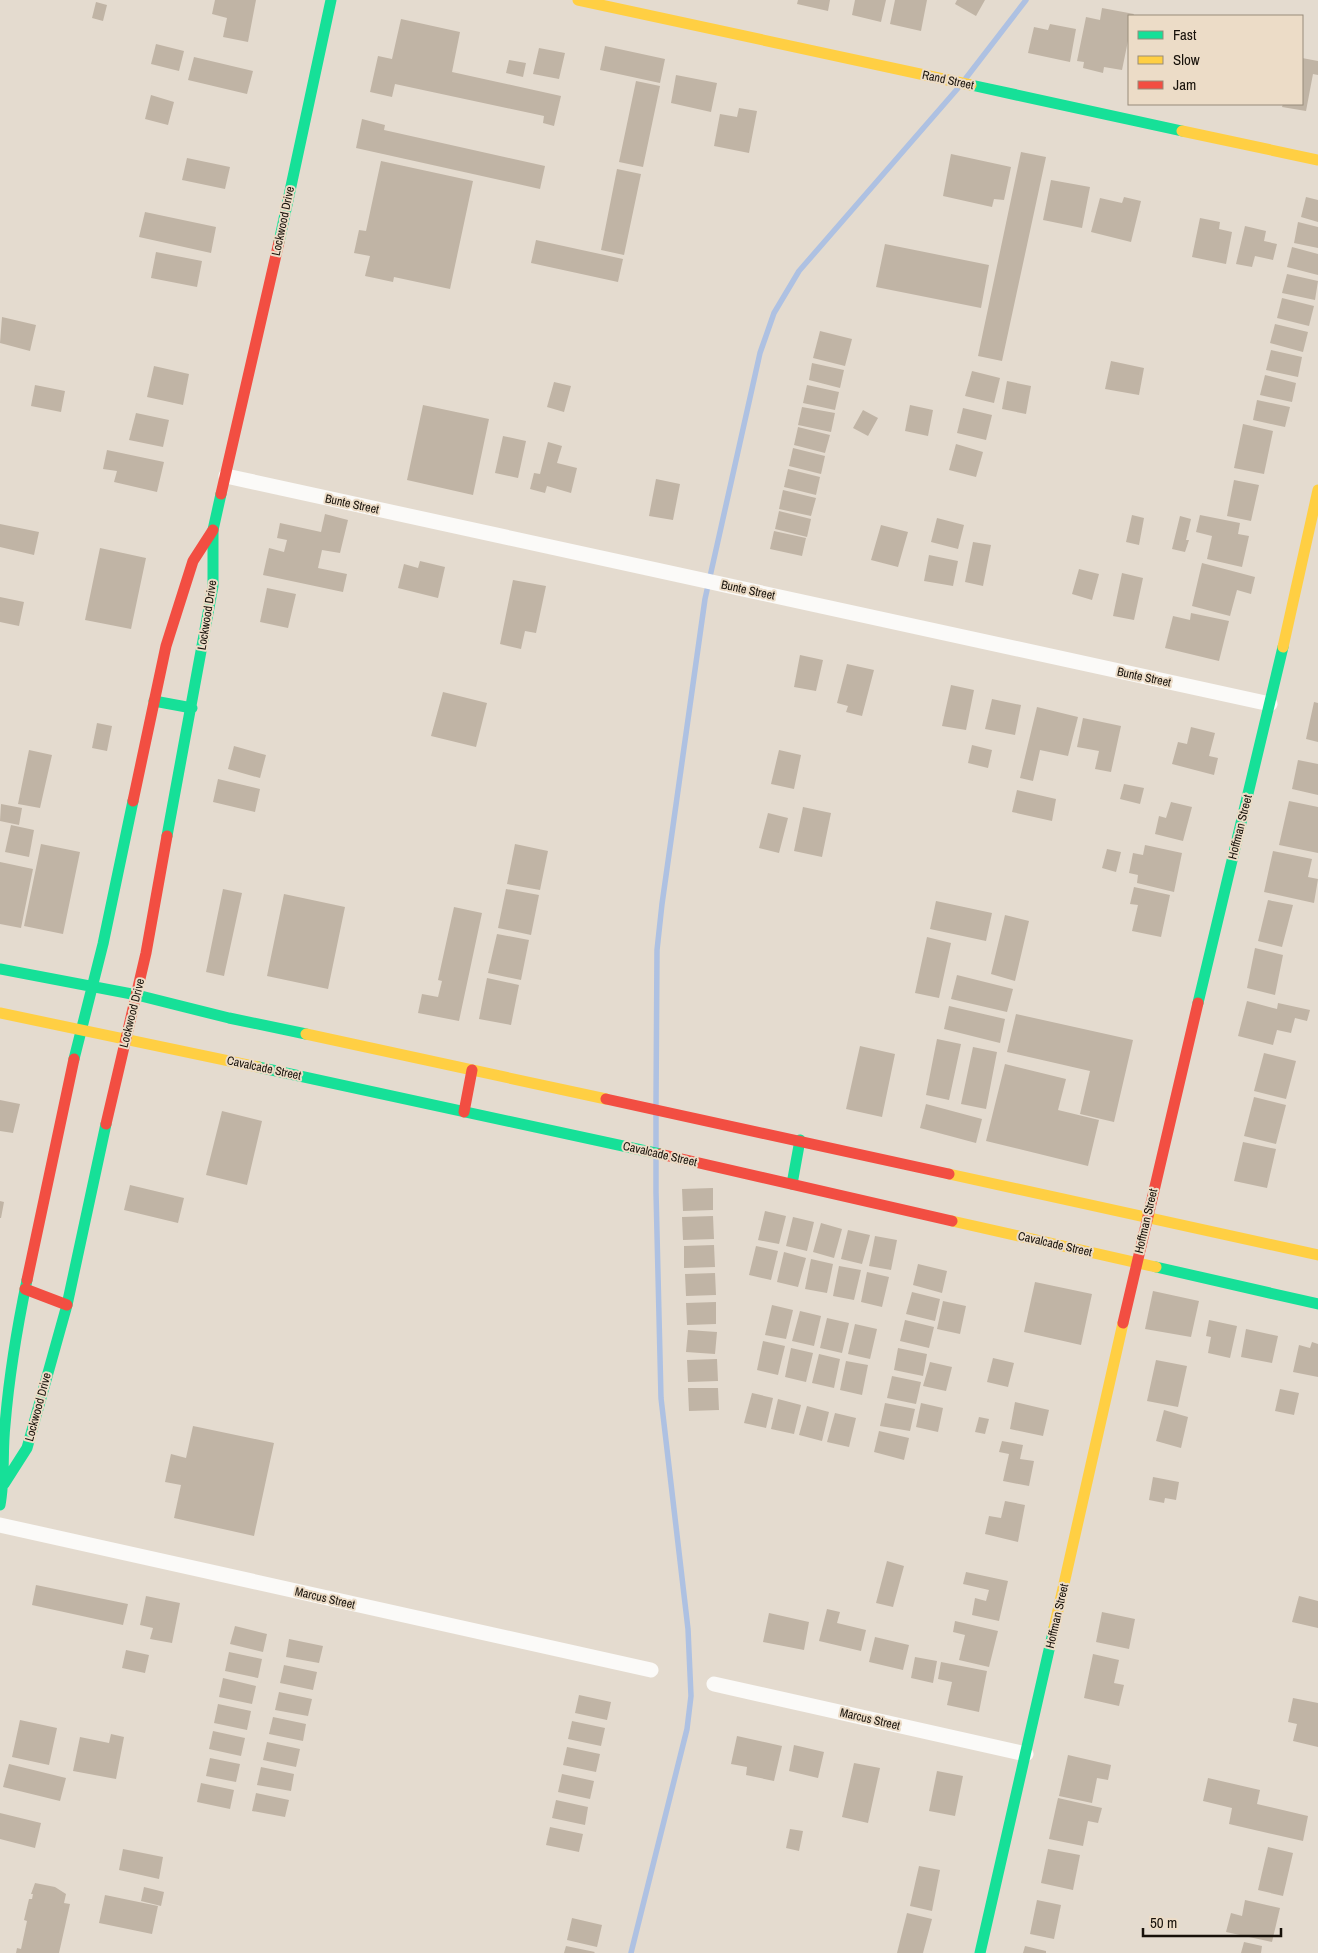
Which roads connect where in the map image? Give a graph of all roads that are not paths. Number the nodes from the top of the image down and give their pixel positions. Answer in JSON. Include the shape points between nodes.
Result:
{"nodes":[{"id":1,"x":331,"y":0,"type":"edge"},
{"id":2,"x":578,"y":0,"type":"edge"},
{"id":3,"x":1318,"y":160,"type":"edge"},
{"id":4,"x":226,"y":476,"type":"junction"},
{"id":5,"x":1318,"y":490,"type":"edge"},
{"id":6,"x":213,"y":530,"type":"junction"},
{"id":7,"x":154,"y":701,"type":"junction"},
{"id":8,"x":1270,"y":704,"type":"junction"},
{"id":9,"x":192,"y":708,"type":"junction"},
{"id":10,"x":0,"y":969,"type":"edge"},
{"id":11,"x":94,"y":986,"type":"junction"},
{"id":12,"x":136,"y":995,"type":"junction"},
{"id":13,"x":0,"y":1013,"type":"edge"},
{"id":14,"x":82,"y":1029,"type":"junction"},
{"id":15,"x":125,"y":1038,"type":"junction"},
{"id":16,"x":472,"y":1070,"type":"junction"},
{"id":17,"x":464,"y":1112,"type":"junction"},
{"id":18,"x":800,"y":1140,"type":"junction"},
{"id":19,"x":792,"y":1184,"type":"junction"},
{"id":20,"x":1146,"y":1216,"type":"junction"},
{"id":21,"x":1318,"y":1255,"type":"edge"},
{"id":22,"x":1136,"y":1262,"type":"junction"},
{"id":23,"x":25,"y":1289,"type":"junction"},
{"id":24,"x":1318,"y":1304,"type":"edge"},
{"id":25,"x":67,"y":1305,"type":"junction"},
{"id":26,"x":4,"y":1484,"type":"junction"},
{"id":27,"x":0,"y":1504,"type":"edge"},
{"id":28,"x":0,"y":1525,"type":"edge"},
{"id":29,"x":651,"y":1670,"type":"dead end"},
{"id":30,"x":714,"y":1684,"type":"dead end"},
{"id":31,"x":1026,"y":1754,"type":"junction"},
{"id":32,"x":980,"y":1953,"type":"edge"}],
"edges":[{"from":1,"to":4,"type":"main road","name":"Lockwood Drive"},
{"from":2,"to":3,"type":"main road","name":"Rand Street"},
{"from":4,"to":6,"type":"main road","name":"Lockwood Drive"},
{"from":4,"to":8,"type":"street","name":"Bunte Street"},
{"from":5,"to":8,"type":"main road","name":"Hoffman Street"},
{"from":6,"to":7,"type":"main road","name":"Lockwood Drive","via":[[193,561],[166,646]]},
{"from":6,"to":9,"type":"main road","name":"Lockwood Drive","via":[[213,586]]},
{"from":7,"to":9,"type":"main road"},
{"from":7,"to":11,"type":"main road","name":"Lockwood Drive"},
{"from":8,"to":20,"type":"main road","name":"Hoffman Street"},
{"from":9,"to":12,"type":"main road","name":"Lockwood Drive"},
{"from":10,"to":11,"type":"main road"},
{"from":11,"to":12,"type":"main road"},
{"from":11,"to":14,"type":"main road","name":"Lockwood Drive"},
{"from":12,"to":15,"type":"main road","name":"Lockwood Drive"},
{"from":12,"to":16,"type":"main road"},
{"from":13,"to":14,"type":"main road","name":"Cavalcade Street"},
{"from":14,"to":15,"type":"main road","name":"Cavalcade Street"},
{"from":14,"to":23,"type":"main road","name":"Lockwood Drive"},
{"from":15,"to":17,"type":"main road","name":"Cavalcade Street"},
{"from":15,"to":25,"type":"main road","name":"Lockwood Drive"},
{"from":16,"to":17,"type":"main road"},
{"from":16,"to":18,"type":"main road"},
{"from":17,"to":19,"type":"main road","name":"Cavalcade Street"},
{"from":18,"to":19,"type":"main road"},
{"from":18,"to":20,"type":"main road"},
{"from":19,"to":22,"type":"main road","name":"Cavalcade Street"},
{"from":20,"to":21,"type":"main road"},
{"from":20,"to":22,"type":"main road","name":"Hoffman Street"},
{"from":22,"to":24,"type":"main road","name":"Cavalcade Street"},
{"from":22,"to":31,"type":"main road","name":"Hoffman Street"},
{"from":23,"to":25,"type":"main road"},
{"from":23,"to":26,"type":"main road","name":"Lockwood Drive","via":[[8,1386],[3,1443]]},
{"from":25,"to":26,"type":"main road","name":"Lockwood Drive","via":[[27,1448]]},
{"from":26,"to":27,"type":"main road","name":"Lockwood Drive"},
{"from":28,"to":29,"type":"street","name":"Marcus Street"},
{"from":30,"to":31,"type":"street","name":"Marcus Street"},
{"from":31,"to":32,"type":"main road","name":"Hoffman Street"}]}
